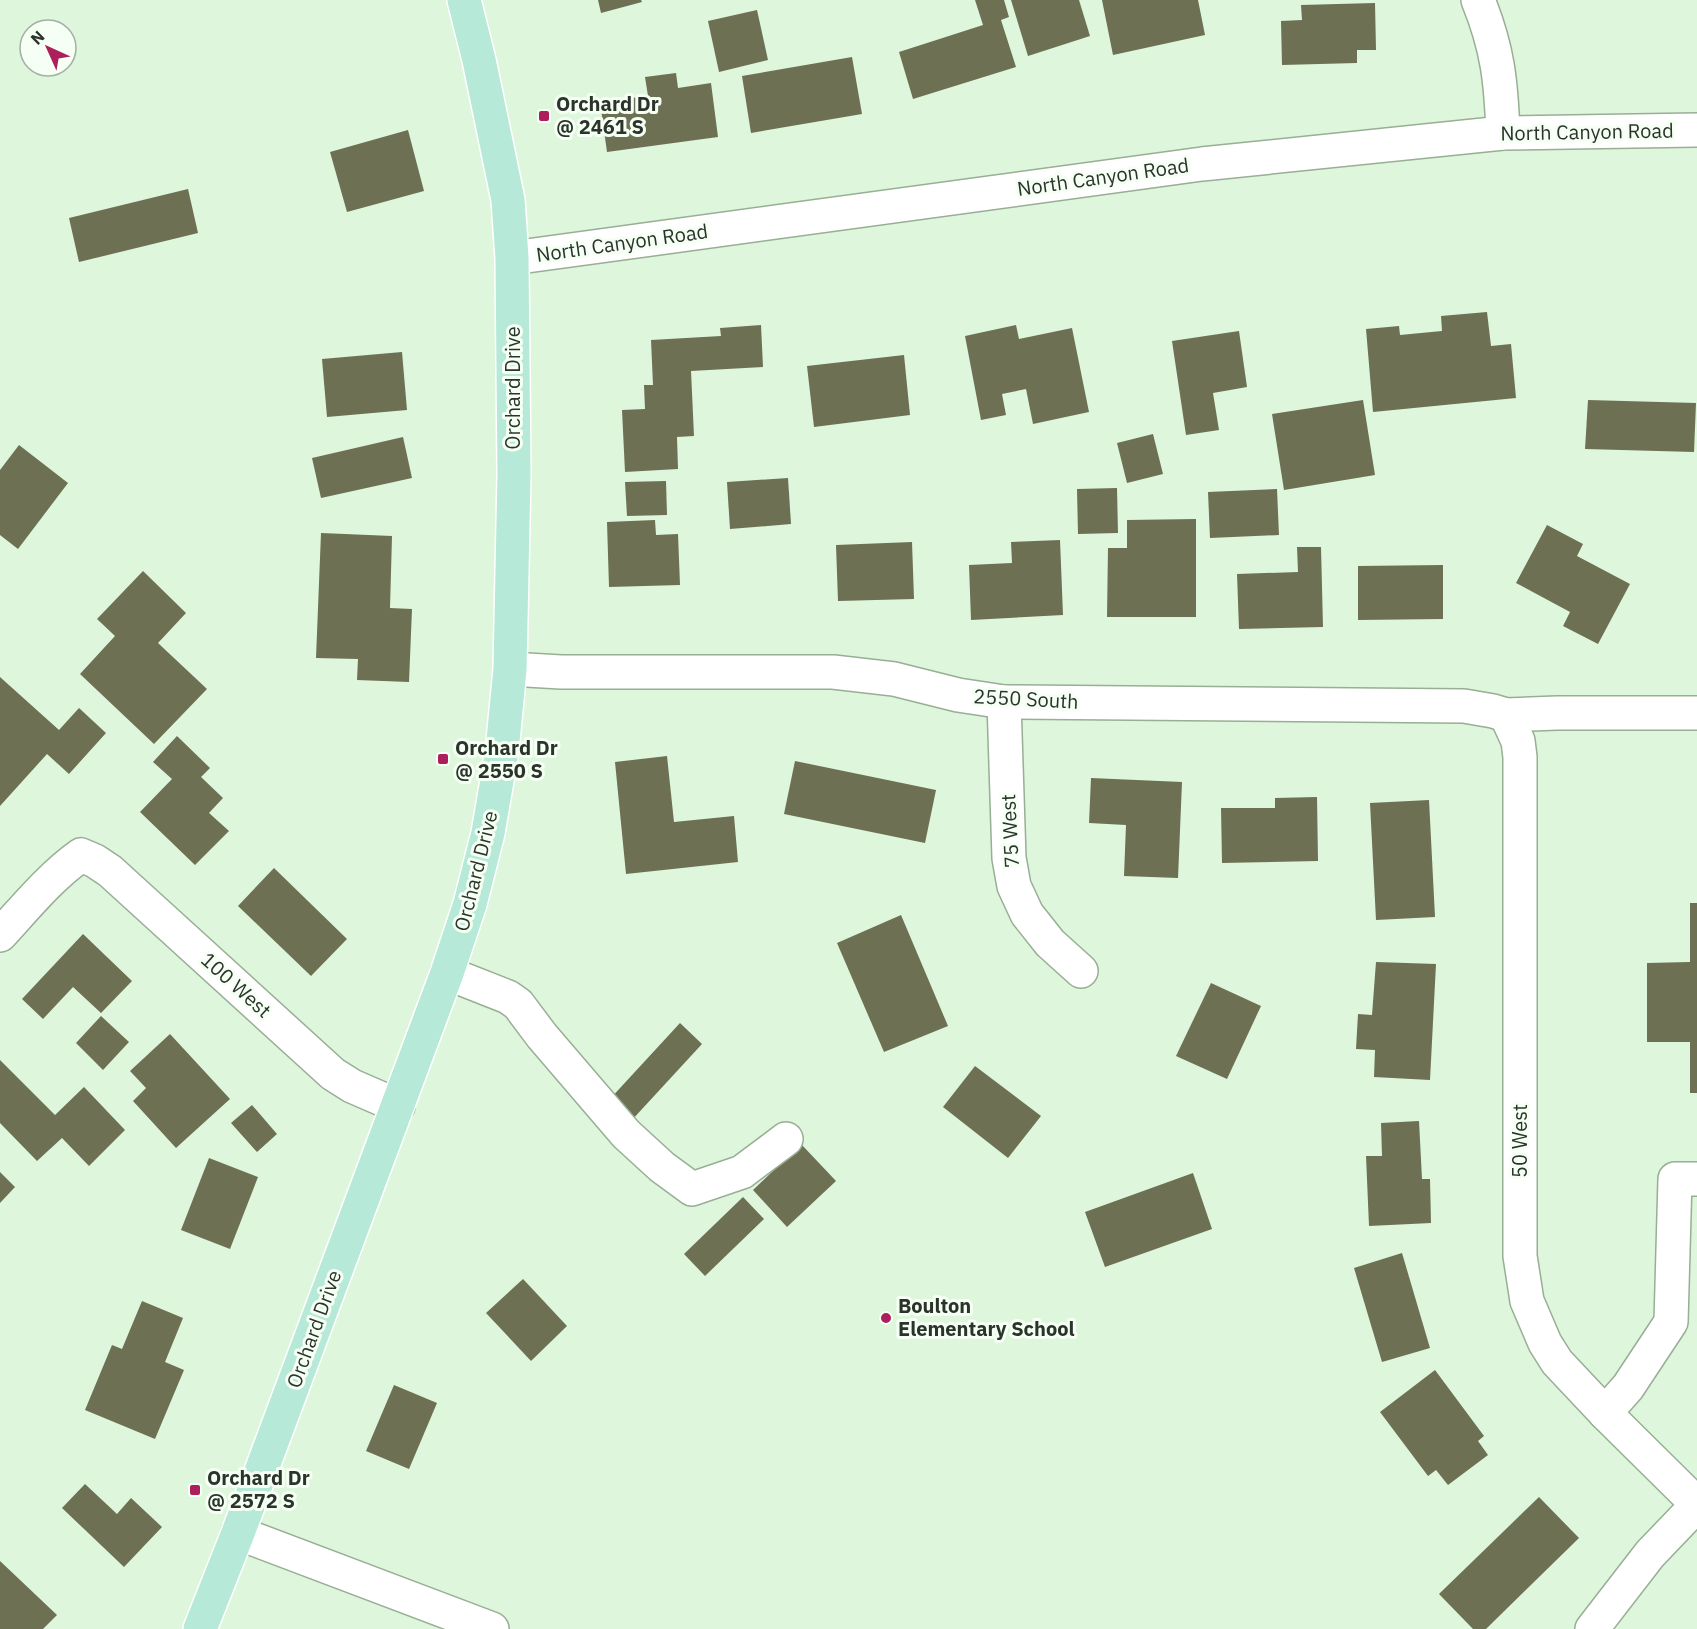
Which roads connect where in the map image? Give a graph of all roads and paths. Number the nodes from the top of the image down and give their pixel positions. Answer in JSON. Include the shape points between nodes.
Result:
{"nodes":[{"id":1,"x":464,"y":0,"type":"edge"},
{"id":2,"x":1478,"y":0,"type":"edge"},
{"id":3,"x":1697,"y":130,"type":"edge"},
{"id":4,"x":1503,"y":133,"type":"junction"},
{"id":5,"x":512,"y":258,"type":"junction"},
{"id":6,"x":510,"y":669,"type":"junction"},
{"id":7,"x":1004,"y":702,"type":"junction"},
{"id":8,"x":1697,"y":713,"type":"edge"},
{"id":9,"x":1506,"y":716,"type":"junction"},
{"id":10,"x":0,"y":935,"type":"edge"},
{"id":11,"x":1081,"y":971,"type":"dead end"},
{"id":12,"x":447,"y":973,"type":"junction"},
{"id":13,"x":398,"y":1106,"type":"junction"},
{"id":14,"x":786,"y":1139,"type":"dead end"},
{"id":15,"x":1697,"y":1179,"type":"edge"},
{"id":16,"x":1605,"y":1413,"type":"junction"},
{"id":17,"x":1697,"y":1504,"type":"edge"},
{"id":18,"x":238,"y":1533,"type":"junction"},
{"id":19,"x":200,"y":1629,"type":"edge"},
{"id":20,"x":492,"y":1629,"type":"edge"},
{"id":21,"x":1592,"y":1629,"type":"edge"}],
"edges":[{"from":1,"to":5,"type":"main road","name":"Orchard Drive","via":[[508,200]]},
{"from":2,"to":4,"type":"street","via":[[1497,56]]},
{"from":3,"to":4,"type":"street","name":"North Canyon Road"},
{"from":4,"to":5,"type":"street","name":"North Canyon Road","via":[[1202,164]]},
{"from":5,"to":6,"type":"main road","name":"Orchard Drive","via":[[514,474]]},
{"from":6,"to":7,"type":"street","name":"2550 South","via":[[833,672],[894,679]]},
{"from":6,"to":12,"type":"main road","name":"Orchard Drive","via":[[488,833]]},
{"from":7,"to":9,"type":"street","name":"2550 South","via":[[1464,706]]},
{"from":7,"to":11,"type":"street","name":"75 West","via":[[1009,858],[1014,886],[1027,915]]},
{"from":8,"to":9,"type":"street","name":"2550 South"},
{"from":9,"to":16,"type":"street","name":"50 West","via":[[1518,741],[1520,757],[1522,1278],[1545,1343],[1557,1362]]},
{"from":10,"to":13,"type":"street","name":"100 West","via":[[55,876],[81,855],[95,861],[333,1074]]},
{"from":12,"to":13,"type":"main road","name":"Orchard Drive"},
{"from":12,"to":14,"type":"street","via":[[518,1004],[626,1134],[692,1189],[742,1172]]},
{"from":13,"to":18,"type":"main road","name":"Orchard Drive"},
{"from":15,"to":16,"type":"street","via":[[1675,1179],[1671,1322],[1628,1387]]},
{"from":16,"to":17,"type":"street","name":"50 West"},
{"from":17,"to":21,"type":"street","via":[[1650,1554]]},
{"from":18,"to":19,"type":"main road","name":"Orchard Drive"},
{"from":18,"to":20,"type":"street"}]}
